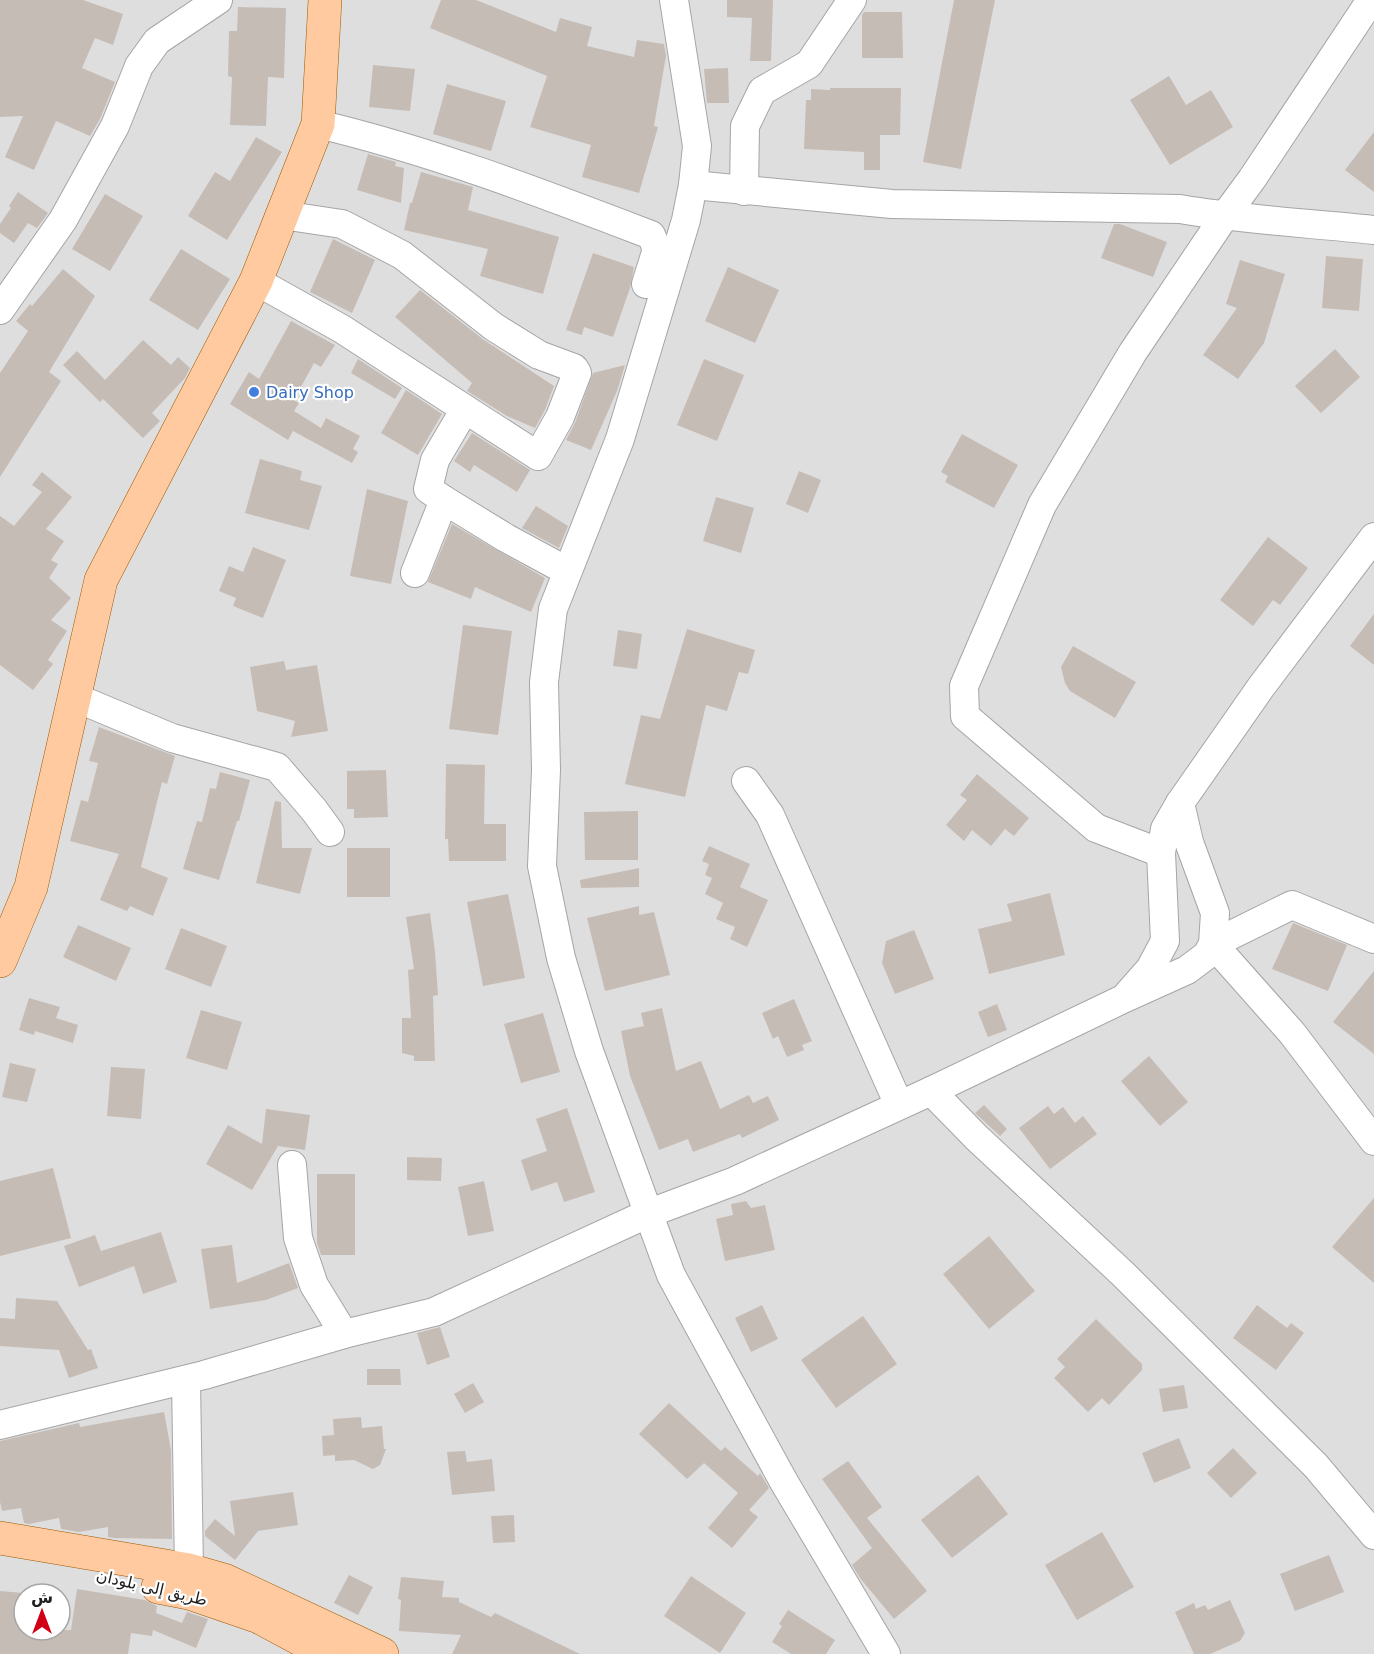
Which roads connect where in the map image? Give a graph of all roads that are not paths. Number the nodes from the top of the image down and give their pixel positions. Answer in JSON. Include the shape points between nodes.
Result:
{"nodes":[{"id":1,"x":218,"y":0,"type":"edge"},
{"id":2,"x":325,"y":0,"type":"edge"},
{"id":3,"x":674,"y":0,"type":"edge"},
{"id":4,"x":852,"y":0,"type":"edge"},
{"id":5,"x":1371,"y":0,"type":"edge"},
{"id":6,"x":318,"y":124,"type":"junction"},
{"id":7,"x":693,"y":185,"type":"junction"},
{"id":8,"x":744,"y":191,"type":"junction"},
{"id":9,"x":282,"y":214,"type":"junction"},
{"id":10,"x":1224,"y":217,"type":"junction"},
{"id":11,"x":1374,"y":230,"type":"edge"},
{"id":12,"x":256,"y":281,"type":"junction"},
{"id":13,"x":661,"y":300,"type":"junction"},
{"id":14,"x":0,"y":310,"type":"edge"},
{"id":15,"x":465,"y":409,"type":"junction"},
{"id":16,"x":444,"y":500,"type":"junction"},
{"id":17,"x":1374,"y":537,"type":"edge"},
{"id":18,"x":567,"y":571,"type":"junction"},
{"id":19,"x":415,"y":573,"type":"dead end"},
{"id":20,"x":74,"y":698,"type":"junction"},
{"id":21,"x":746,"y":781,"type":"dead end"},
{"id":22,"x":1180,"y":803,"type":"junction"},
{"id":23,"x":330,"y":832,"type":"dead end"},
{"id":24,"x":1161,"y":853,"type":"junction"},
{"id":25,"x":1374,"y":939,"type":"edge"},
{"id":26,"x":1213,"y":944,"type":"junction"},
{"id":27,"x":0,"y":961,"type":"edge"},
{"id":28,"x":1125,"y":998,"type":"junction"},
{"id":29,"x":931,"y":1091,"type":"junction"},
{"id":30,"x":899,"y":1105,"type":"junction"},
{"id":31,"x":1374,"y":1141,"type":"edge"},
{"id":32,"x":292,"y":1165,"type":"dead end"},
{"id":33,"x":647,"y":1214,"type":"junction"},
{"id":34,"x":344,"y":1334,"type":"junction"},
{"id":35,"x":186,"y":1380,"type":"junction"},
{"id":36,"x":0,"y":1425,"type":"edge"},
{"id":37,"x":1374,"y":1535,"type":"edge"},
{"id":38,"x":0,"y":1538,"type":"edge"},
{"id":39,"x":0,"y":1560,"type":"edge"},
{"id":40,"x":189,"y":1570,"type":"junction"},
{"id":41,"x":328,"y":1654,"type":"edge"},
{"id":42,"x":382,"y":1654,"type":"edge"},
{"id":43,"x":886,"y":1654,"type":"edge"}],
"edges":[{"from":1,"to":14,"type":"street","via":[[156,41],[139,66],[115,126],[63,220]]},
{"from":2,"to":6,"type":"main road"},
{"from":3,"to":7,"type":"street","via":[[696,146]]},
{"from":4,"to":8,"type":"street","via":[[809,64],[762,91],[745,126]]},
{"from":5,"to":10,"type":"street"},
{"from":6,"to":9,"type":"main road"},
{"from":6,"to":13,"type":"street","via":[[480,171],[651,235],[657,249],[642,294]]},
{"from":7,"to":8,"type":"street"},
{"from":7,"to":13,"type":"street"},
{"from":8,"to":10,"type":"street","via":[[892,204],[1180,209]]},
{"from":9,"to":12,"type":"main road"},
{"from":9,"to":15,"type":"street","via":[[342,224],[402,255],[494,327],[539,355],[574,368],[578,374],[538,456]]},
{"from":10,"to":11,"type":"street"},
{"from":10,"to":24,"type":"street","via":[[1132,352],[1042,505],[964,686],[965,716],[1078,813],[1096,828]]},
{"from":12,"to":15,"type":"street","via":[[342,329]]},
{"from":12,"to":20,"type":"main road","via":[[100,580]]},
{"from":13,"to":18,"type":"street","via":[[620,439]]},
{"from":15,"to":16,"type":"street","via":[[435,460],[428,489]]},
{"from":16,"to":18,"type":"street"},
{"from":16,"to":19,"type":"street"},
{"from":17,"to":22,"type":"street"},
{"from":18,"to":33,"type":"street","via":[[553,609],[544,682],[542,866],[561,958],[589,1051]]},
{"from":20,"to":23,"type":"street","via":[[172,738],[277,767]]},
{"from":20,"to":27,"type":"main road","via":[[31,887]]},
{"from":21,"to":30,"type":"street","via":[[770,815]]},
{"from":22,"to":24,"type":"street","via":[[1165,829]]},
{"from":22,"to":26,"type":"street","via":[[1189,842],[1215,913]]},
{"from":24,"to":28,"type":"street","via":[[1165,942],[1150,969]]},
{"from":25,"to":26,"type":"street","via":[[1292,905]]},
{"from":26,"to":28,"type":"street","via":[[1207,955],[1187,970]]},
{"from":26,"to":31,"type":"street","via":[[1292,1033]]},
{"from":28,"to":29,"type":"street"},
{"from":29,"to":30,"type":"street"},
{"from":29,"to":37,"type":"street","via":[[1316,1466]]},
{"from":30,"to":33,"type":"street","via":[[735,1181]]},
{"from":32,"to":34,"type":"street","via":[[298,1239],[314,1285]]},
{"from":33,"to":34,"type":"street","via":[[434,1312]]},
{"from":33,"to":43,"type":"street","via":[[670,1275],[784,1482]]},
{"from":34,"to":35,"type":"street"},
{"from":35,"to":36,"type":"street"},
{"from":35,"to":40,"type":"street"},
{"from":38,"to":40,"type":"main road"},
{"from":39,"to":41,"type":"main road","name":"طريق إلى بلودان","via":[[189,1593],[259,1617]]},
{"from":40,"to":42,"type":"main road","via":[[225,1580]]}]}
